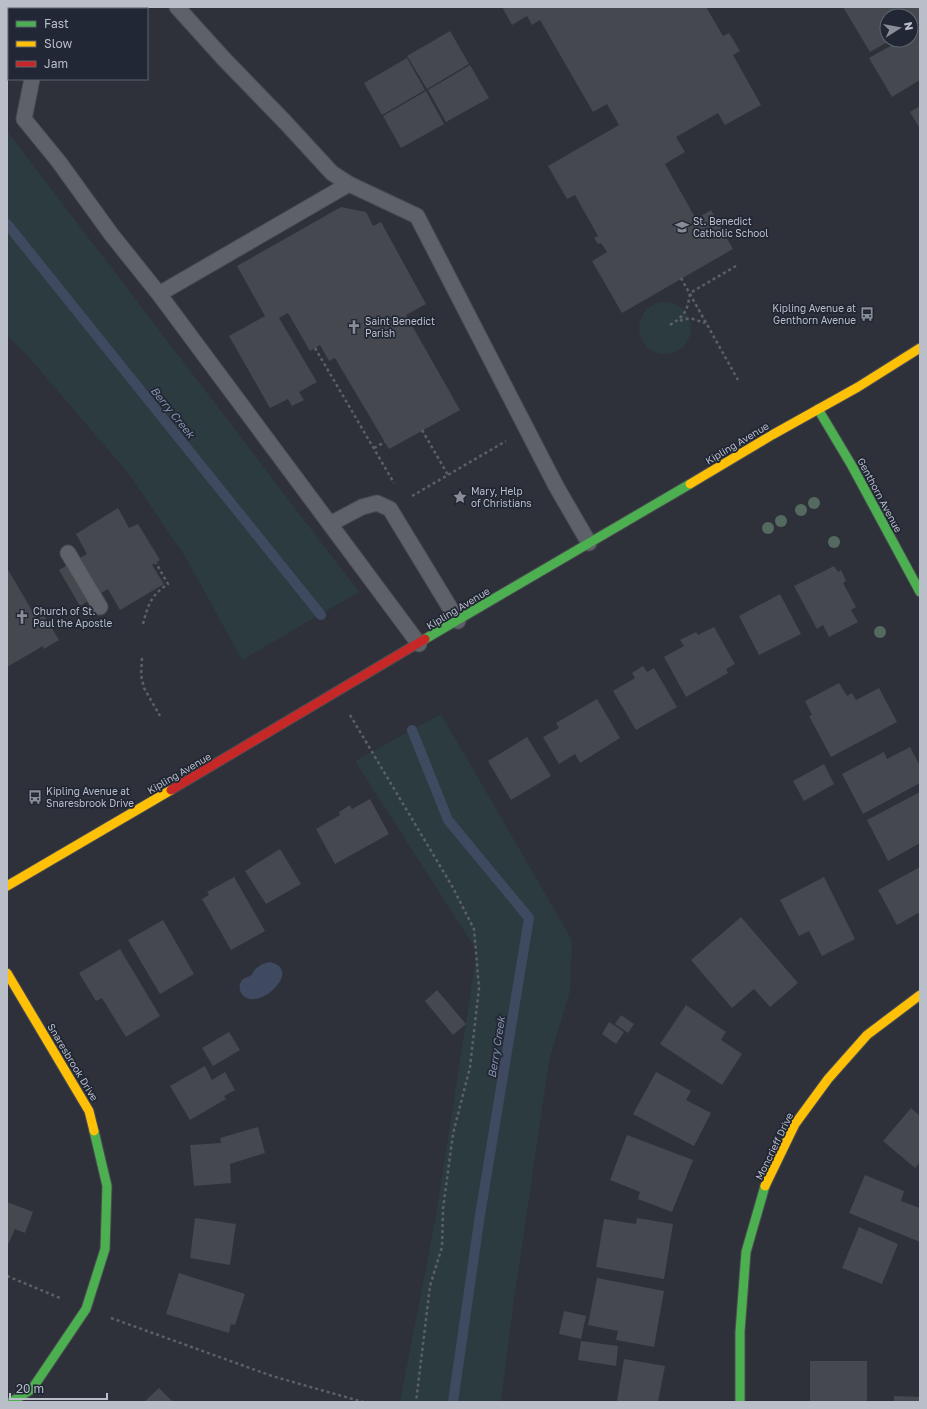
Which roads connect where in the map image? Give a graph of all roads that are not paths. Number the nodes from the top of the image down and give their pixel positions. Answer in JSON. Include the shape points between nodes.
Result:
{"nodes":[{"id":1,"x":177,"y":7,"type":"edge"},
{"id":2,"x":32,"y":80,"type":"edge"},
{"id":3,"x":349,"y":184,"type":"junction"},
{"id":4,"x":159,"y":294,"type":"junction"},
{"id":5,"x":920,"y":348,"type":"edge"},
{"id":6,"x":818,"y":409,"type":"junction"},
{"id":7,"x":330,"y":524,"type":"junction"},
{"id":8,"x":589,"y":543,"type":"junction"},
{"id":9,"x":68,"y":553,"type":"dead end"},
{"id":10,"x":920,"y":592,"type":"edge"},
{"id":11,"x":100,"y":607,"type":"dead end"},
{"id":12,"x":458,"y":621,"type":"junction"},
{"id":13,"x":414,"y":648,"type":"junction"},
{"id":14,"x":7,"y":886,"type":"edge"},
{"id":15,"x":7,"y":973,"type":"edge"},
{"id":16,"x":920,"y":995,"type":"edge"},
{"id":17,"x":11,"y":1402,"type":"edge"},
{"id":18,"x":740,"y":1402,"type":"edge"}],
"edges":[{"from":1,"to":3,"type":"lane","via":[[332,172]]},
{"from":2,"to":4,"type":"lane","via":[[24,119]]},
{"from":3,"to":4,"type":"lane"},
{"from":3,"to":8,"type":"lane","via":[[417,216],[556,486]]},
{"from":4,"to":7,"type":"lane"},
{"from":5,"to":6,"type":"street","name":"Kipling Avenue"},
{"from":6,"to":8,"type":"street","name":"Kipling Avenue"},
{"from":6,"to":10,"type":"street","name":"Genthorn Avenue"},
{"from":7,"to":12,"type":"lane","via":[[362,507],[377,503],[390,509]]},
{"from":7,"to":13,"type":"lane"},
{"from":8,"to":12,"type":"street","name":"Kipling Avenue"},
{"from":9,"to":11,"type":"lane"},
{"from":12,"to":13,"type":"street","name":"Kipling Avenue"},
{"from":13,"to":14,"type":"street","name":"Kipling Avenue"},
{"from":15,"to":17,"type":"street","name":"Snaresbrook Drive","via":[[89,1111],[107,1186],[105,1249],[86,1309],[32,1389]]},
{"from":16,"to":18,"type":"street","name":"Moncrieff Drive","via":[[867,1035],[828,1079],[795,1124],[767,1181],[746,1252],[740,1332]]}]}
